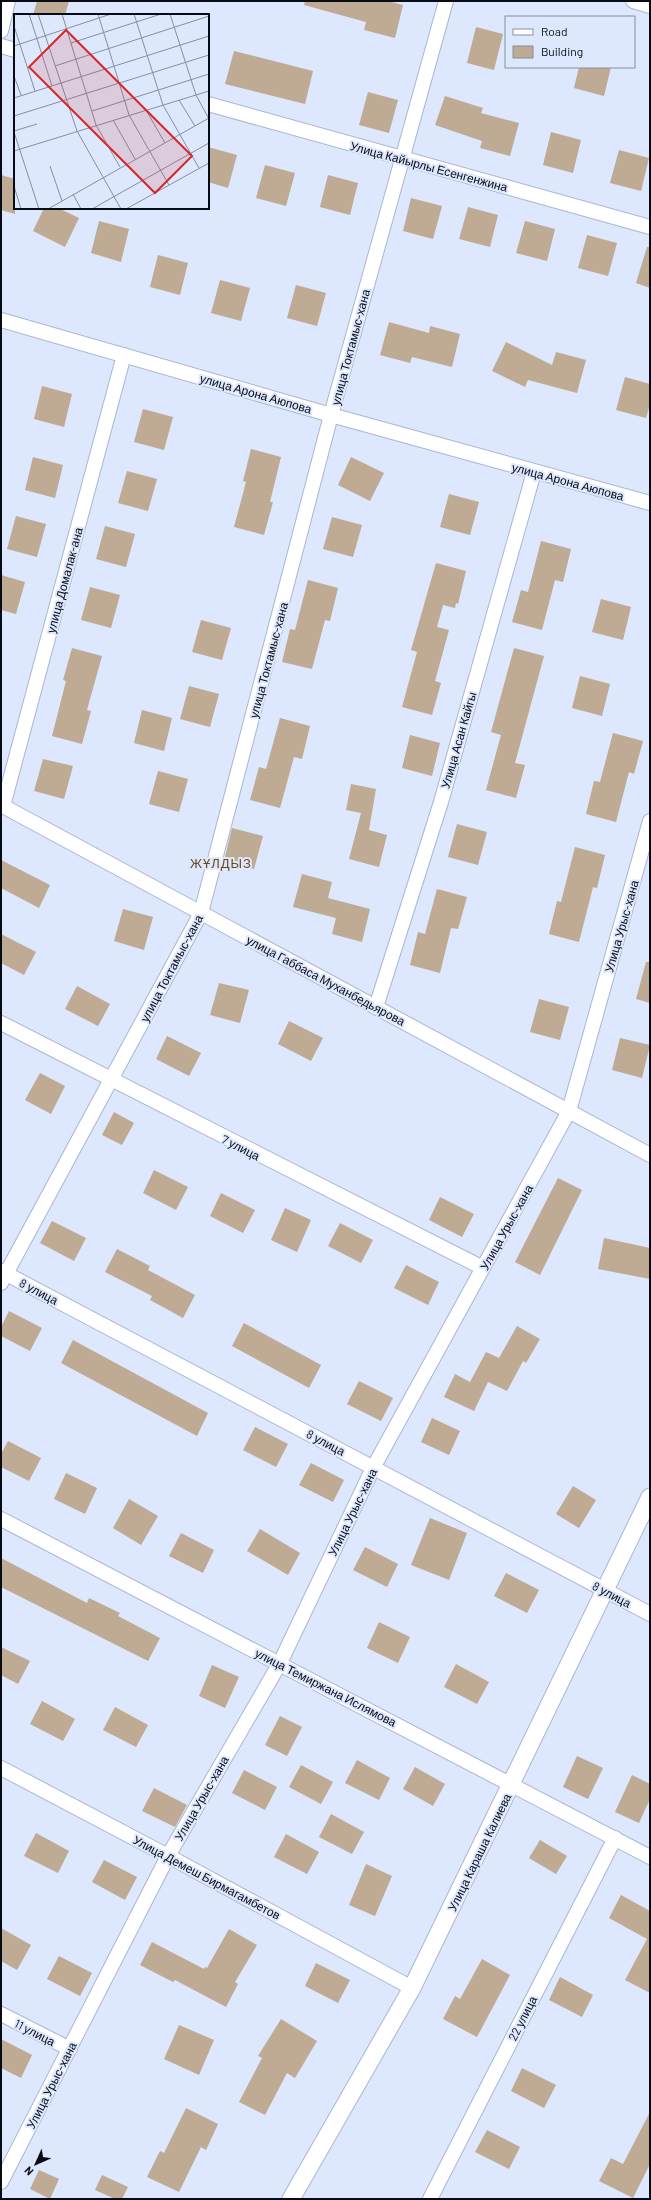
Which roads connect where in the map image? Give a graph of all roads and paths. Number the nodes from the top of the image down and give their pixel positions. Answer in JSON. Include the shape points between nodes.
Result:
{"nodes":[{"id":1,"x":8,"y":1,"type":"edge"},
{"id":2,"x":446,"y":1,"type":"edge"},
{"id":3,"x":633,"y":1,"type":"edge"},
{"id":4,"x":650,"y":6,"type":"edge"},
{"id":5,"x":1,"y":31,"type":"edge"},
{"id":6,"x":1,"y":46,"type":"edge"},
{"id":7,"x":14,"y":50,"type":"edge"},
{"id":8,"x":209,"y":104,"type":"edge"},
{"id":9,"x":401,"y":159,"type":"junction"},
{"id":10,"x":650,"y":227,"type":"edge"},
{"id":11,"x":1,"y":320,"type":"edge"},
{"id":12,"x":124,"y":355,"type":"junction"},
{"id":13,"x":332,"y":415,"type":"junction"},
{"id":14,"x":534,"y":472,"type":"junction"},
{"id":15,"x":650,"y":503,"type":"edge"},
{"id":16,"x":2,"y":805,"type":"edge"},
{"id":17,"x":650,"y":821,"type":"edge"},
{"id":18,"x":201,"y":913,"type":"junction"},
{"id":19,"x":376,"y":1007,"type":"junction"},
{"id":20,"x":1,"y":1023,"type":"edge"},
{"id":21,"x":110,"y":1081,"type":"junction"},
{"id":22,"x":569,"y":1111,"type":"junction"},
{"id":23,"x":650,"y":1155,"type":"edge"},
{"id":24,"x":483,"y":1268,"type":"junction"},
{"id":25,"x":3,"y":1276,"type":"edge"},
{"id":26,"x":373,"y":1468,"type":"junction"},
{"id":27,"x":650,"y":1496,"type":"edge"},
{"id":28,"x":1,"y":1519,"type":"edge"},
{"id":29,"x":604,"y":1590,"type":"junction"},
{"id":30,"x":650,"y":1614,"type":"edge"},
{"id":31,"x":280,"y":1663,"type":"junction"},
{"id":32,"x":1,"y":1768,"type":"edge"},
{"id":33,"x":512,"y":1784,"type":"junction"},
{"id":34,"x":614,"y":1838,"type":"junction"},
{"id":35,"x":168,"y":1856,"type":"junction"},
{"id":36,"x":650,"y":1857,"type":"edge"},
{"id":37,"x":412,"y":1988,"type":"junction"},
{"id":38,"x":1,"y":2014,"type":"edge"},
{"id":39,"x":70,"y":2049,"type":"junction"},
{"id":40,"x":1,"y":2182,"type":"edge"},
{"id":41,"x":291,"y":2199,"type":"edge"},
{"id":42,"x":430,"y":2199,"type":"edge"}],
"edges":[{"from":1,"to":5,"type":"street"},
{"from":2,"to":9,"type":"street","name":"улица Токтамыс-хана"},
{"from":3,"to":4,"type":"street"},
{"from":6,"to":7,"type":"street"},
{"from":8,"to":9,"type":"street","name":"Улица Кайырлы Есенгенжина"},
{"from":9,"to":10,"type":"street","name":"Улица Кайырлы Есенгенжина"},
{"from":9,"to":13,"type":"street","name":"улица Токтамыс-хана"},
{"from":11,"to":12,"type":"street","name":"улица Арона Аюпова"},
{"from":12,"to":13,"type":"street","name":"улица Арона Аюпова"},
{"from":12,"to":16,"type":"street","name":"улица Домалак-ана"},
{"from":13,"to":14,"type":"street","name":"улица Арона Аюпова"},
{"from":13,"to":18,"type":"street","name":"улица Токтамыс-хана"},
{"from":14,"to":15,"type":"street","name":"улица Арона Аюпова"},
{"from":14,"to":19,"type":"street","name":"Улица Асан Кайгы","via":[[441,802]]},
{"from":16,"to":18,"type":"street","name":"улица Габбаса Муханбедьярова"},
{"from":17,"to":22,"type":"street","name":"Улица Урыс-хана"},
{"from":18,"to":19,"type":"street","name":"улица Габбаса Муханбедьярова"},
{"from":18,"to":21,"type":"street","name":"улица Токтамыс-хана"},
{"from":19,"to":22,"type":"street","name":"улица Габбаса Муханбедьярова"},
{"from":20,"to":21,"type":"street","name":"7 улица"},
{"from":21,"to":24,"type":"street","name":"7 улица"},
{"from":21,"to":25,"type":"street","name":"улица Токтамыс-хана"},
{"from":22,"to":23,"type":"street","name":"улица Габбаса Муханбедьярова"},
{"from":22,"to":24,"type":"street","name":"Улица Урыс-хана"},
{"from":24,"to":26,"type":"street","name":"Улица Урыс-хана"},
{"from":25,"to":26,"type":"street","name":"8 улица"},
{"from":26,"to":29,"type":"street","name":"8 улица"},
{"from":26,"to":31,"type":"street","name":"Улица Урыс-хана"},
{"from":27,"to":29,"type":"street","name":"Улица Караша Калиева"},
{"from":28,"to":31,"type":"street","name":"улица Темиржана Ислямова"},
{"from":29,"to":30,"type":"street","name":"8 улица"},
{"from":29,"to":33,"type":"street","name":"Улица Караша Калиева"},
{"from":31,"to":33,"type":"street","name":"улица Темиржана Ислямова"},
{"from":31,"to":35,"type":"street","name":"Улица Урыс-хана"},
{"from":32,"to":35,"type":"street","name":"Улица Демеш Бирмагамбетов"},
{"from":33,"to":34,"type":"street","name":"улица Темиржана Ислямова"},
{"from":33,"to":37,"type":"street","name":"Улица Караша Калиева"},
{"from":34,"to":36,"type":"street","name":"улица Темиржана Ислямова"},
{"from":34,"to":42,"type":"street","name":"22 улица"},
{"from":35,"to":37,"type":"street","name":"Улица Демеш Бирмагамбетов"},
{"from":35,"to":39,"type":"street","name":"Улица Урыс-хана"},
{"from":37,"to":41,"type":"street","name":"Улица Караша Калиева"},
{"from":38,"to":39,"type":"street","name":"11 улица"},
{"from":39,"to":40,"type":"street","name":"Улица Урыс-хана"}]}
